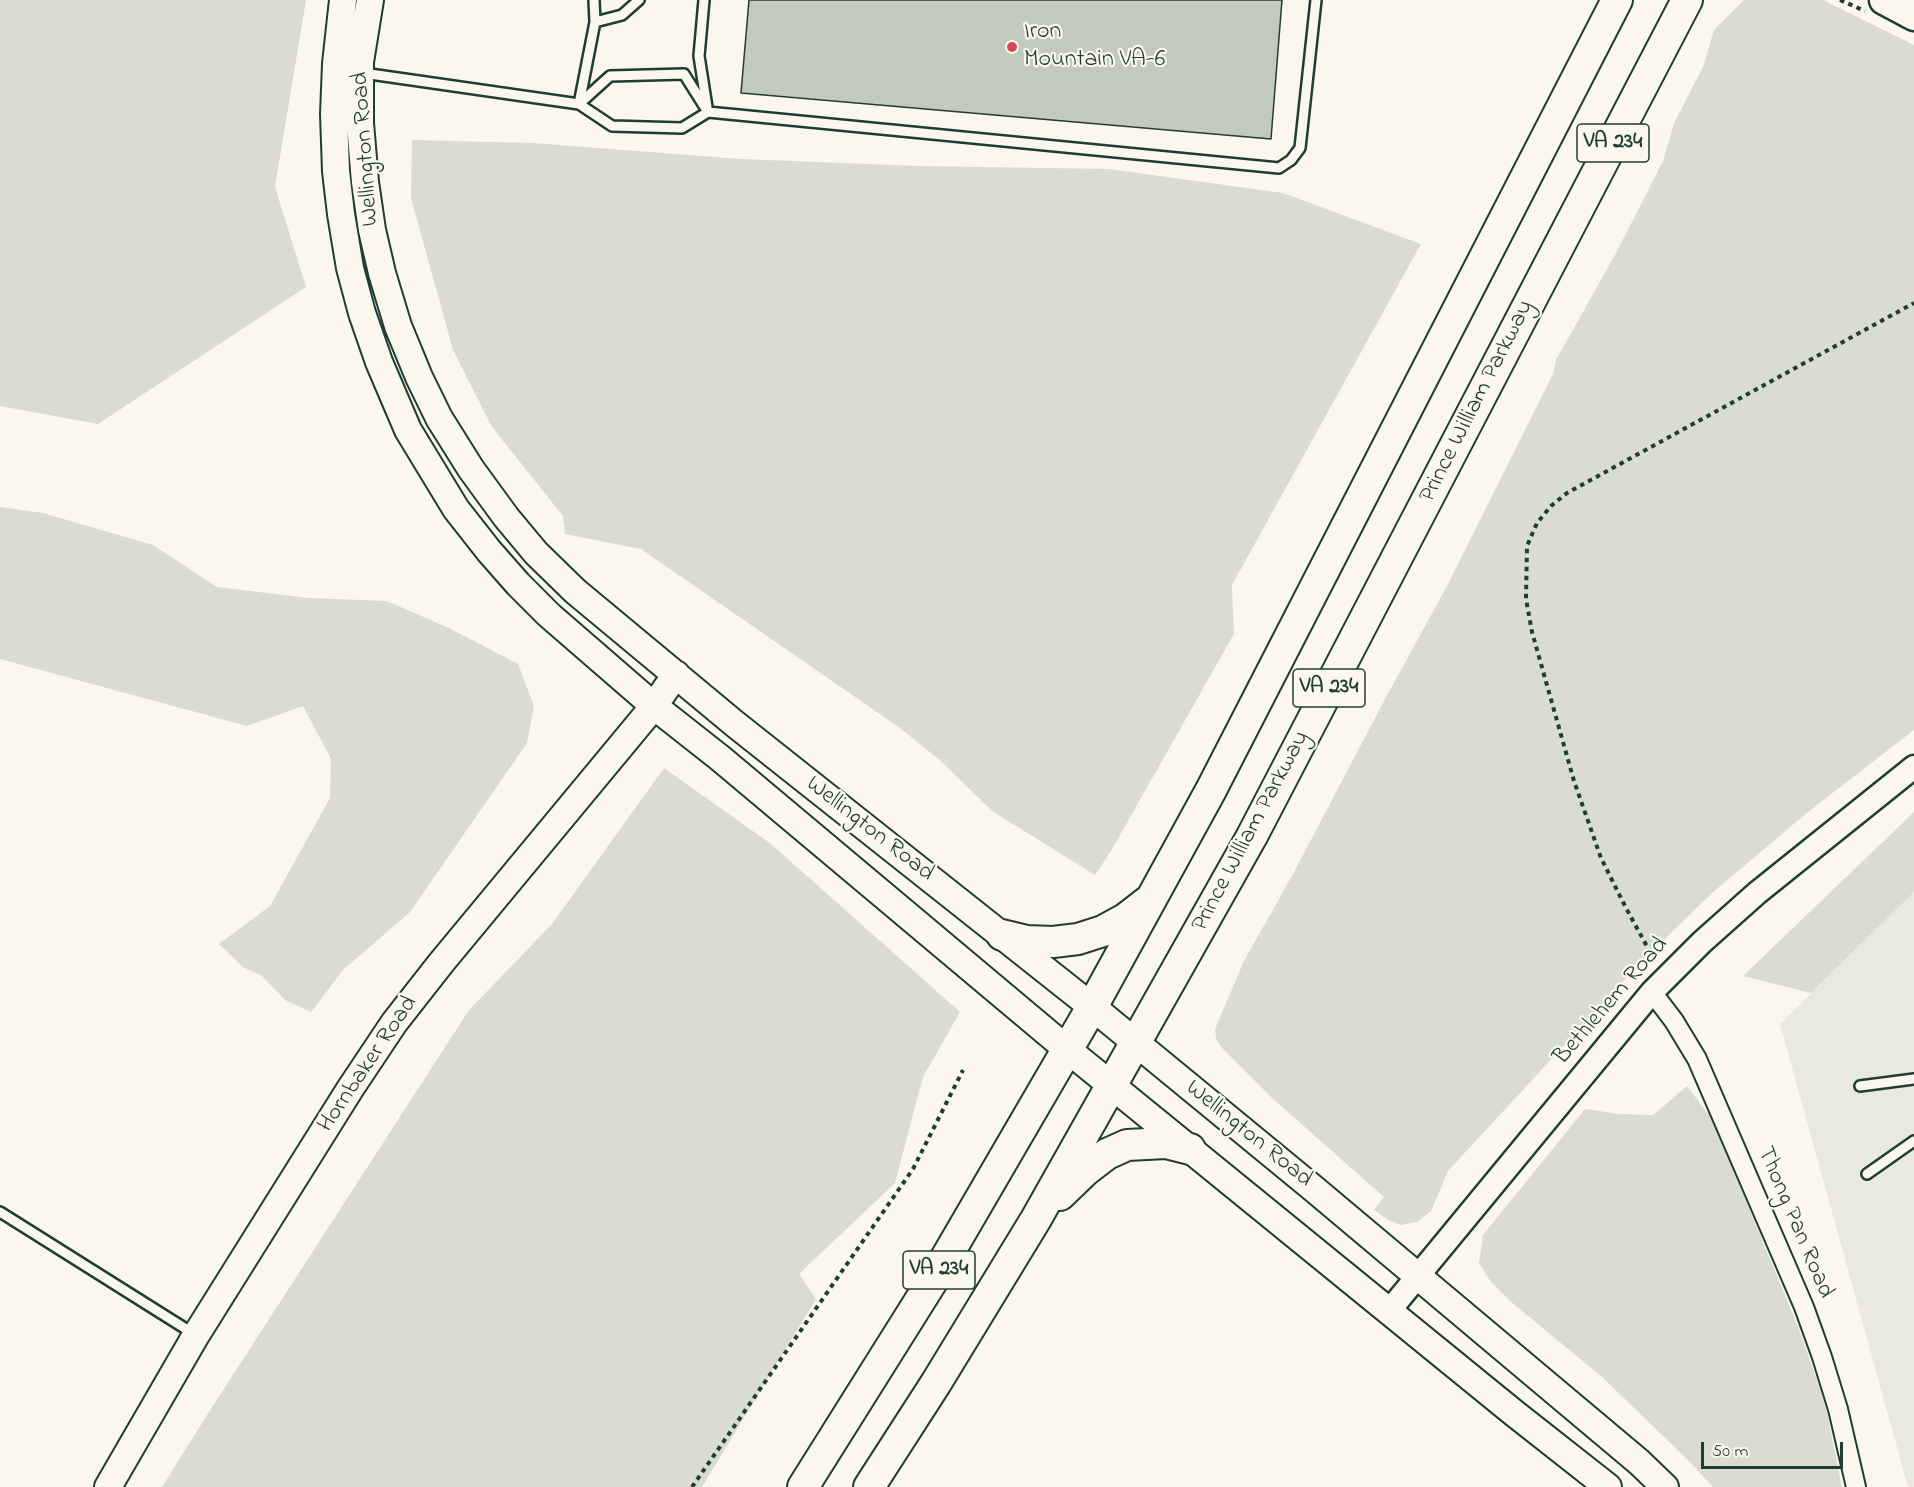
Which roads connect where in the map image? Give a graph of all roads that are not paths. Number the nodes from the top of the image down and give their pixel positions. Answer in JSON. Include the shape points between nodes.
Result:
{"nodes":[{"id":1,"x":343,"y":0,"type":"edge"},
{"id":2,"x":370,"y":0,"type":"edge"},
{"id":3,"x":594,"y":0,"type":"edge"},
{"id":4,"x":639,"y":0,"type":"edge"},
{"id":5,"x":704,"y":0,"type":"edge"},
{"id":6,"x":1316,"y":0,"type":"edge"},
{"id":7,"x":1617,"y":0,"type":"edge"},
{"id":8,"x":1687,"y":0,"type":"edge"},
{"id":9,"x":1884,"y":0,"type":"edge"},
{"id":10,"x":1914,"y":16,"type":"edge"},
{"id":11,"x":595,"y":22,"type":"junction"},
{"id":12,"x":360,"y":73,"type":"junction"},
{"id":13,"x":579,"y":104,"type":"junction"},
{"id":14,"x":708,"y":112,"type":"junction"},
{"id":15,"x":676,"y":674,"type":"junction"},
{"id":16,"x":654,"y":706,"type":"junction"},
{"id":17,"x":1914,"y":767,"type":"edge"},
{"id":18,"x":1153,"y":896,"type":"junction"},
{"id":19,"x":1002,"y":936,"type":"junction"},
{"id":20,"x":1659,"y":986,"type":"junction"},
{"id":21,"x":1092,"y":1007,"type":"junction"},
{"id":22,"x":1136,"y":1042,"type":"junction"},
{"id":23,"x":1068,"y":1050,"type":"junction"},
{"id":24,"x":1914,"y":1079,"type":"edge"},
{"id":25,"x":1112,"y":1085,"type":"junction"},
{"id":26,"x":1860,"y":1086,"type":"dead end"},
{"id":27,"x":1914,"y":1141,"type":"edge"},
{"id":28,"x":1190,"y":1149,"type":"junction"},
{"id":29,"x":1867,"y":1174,"type":"dead end"},
{"id":30,"x":0,"y":1212,"type":"edge"},
{"id":31,"x":1036,"y":1219,"type":"junction"},
{"id":32,"x":1418,"y":1276,"type":"junction"},
{"id":33,"x":1389,"y":1311,"type":"junction"},
{"id":34,"x":196,"y":1335,"type":"junction"},
{"id":35,"x":108,"y":1487,"type":"edge"},
{"id":36,"x":802,"y":1487,"type":"edge"},
{"id":37,"x":869,"y":1487,"type":"edge"},
{"id":38,"x":1608,"y":1487,"type":"edge"},
{"id":39,"x":1665,"y":1487,"type":"edge"},
{"id":40,"x":1856,"y":1487,"type":"edge"}],
"edges":[{"from":1,"to":16,"type":"main road","name":"Wellington Road","via":[[334,114],[341,214],[362,313],[408,430],[456,509],[518,584]]},
{"from":2,"to":12,"type":"main road","name":"Wellington Road"},
{"from":3,"to":11,"type":"lane"},
{"from":4,"to":11,"type":"lane","via":[[622,15]]},
{"from":5,"to":14,"type":"lane","via":[[699,56]]},
{"from":6,"to":14,"type":"lane","via":[[1300,148],[1279,168]]},
{"from":7,"to":18,"type":"highway","number":"VA 234"},
{"from":8,"to":22,"type":"highway","name":"Prince William Parkway","number":"VA 234","via":[[1252,836]]},
{"from":9,"to":10,"type":"main road"},
{"from":11,"to":13,"type":"lane"},
{"from":12,"to":13,"type":"lane"},
{"from":12,"to":15,"type":"main road","name":"Wellington Road","via":[[362,147],[373,237],[398,326],[439,418],[506,518],[536,553],[575,591]]},
{"from":13,"to":14,"type":"lane","via":[[612,126],[682,128]]},
{"from":13,"to":14,"type":"lane","via":[[610,76],[684,74]]},
{"from":15,"to":16,"type":"main road","name":"Hornbaker Road"},
{"from":15,"to":19,"type":"main road","name":"Wellington Road"},
{"from":16,"to":23,"type":"main road","name":"Wellington Road"},
{"from":16,"to":34,"type":"main road","name":"Hornbaker Road","via":[[394,1023]]},
{"from":17,"to":20,"type":"street","name":"Bethlehem Road","via":[[1757,893]]},
{"from":18,"to":19,"type":"highway","via":[[1125,919],[1078,939],[1036,942]]},
{"from":18,"to":21,"type":"highway","number":"VA 234"},
{"from":19,"to":21,"type":"main road","name":"Wellington Road"},
{"from":20,"to":32,"type":"street","name":"Bethlehem Road"},
{"from":20,"to":40,"type":"street","name":"Thong Pan Road","via":[[1697,1059],[1804,1307],[1838,1409]]},
{"from":21,"to":22,"type":"main road","name":"Wellington Road"},
{"from":21,"to":23,"type":"highway","number":"VA 234"},
{"from":22,"to":25,"type":"highway","name":"Prince William Parkway","number":"VA 234"},
{"from":22,"to":32,"type":"main road","name":"Wellington Road"},
{"from":23,"to":25,"type":"main road","name":"Wellington Road"},
{"from":23,"to":36,"type":"highway","number":"VA 234","via":[[936,1275]]},
{"from":24,"to":26,"type":"lane"},
{"from":25,"to":28,"type":"main road","name":"Wellington Road"},
{"from":25,"to":31,"type":"highway","name":"Prince William Parkway","number":"VA 234"},
{"from":27,"to":29,"type":"lane"},
{"from":28,"to":31,"type":"highway","via":[[1146,1143],[1127,1145],[1107,1154]]},
{"from":28,"to":33,"type":"main road","name":"Wellington Road"},
{"from":30,"to":34,"type":"lane"},
{"from":31,"to":37,"type":"highway","name":"Prince William Parkway","number":"VA 234"},
{"from":32,"to":33,"type":"street","name":"Bethlehem Road"},
{"from":32,"to":39,"type":"main road","name":"Wellington Road"},
{"from":33,"to":38,"type":"main road","name":"Wellington Road"},
{"from":34,"to":35,"type":"main road","name":"Hornbaker Road"}]}
